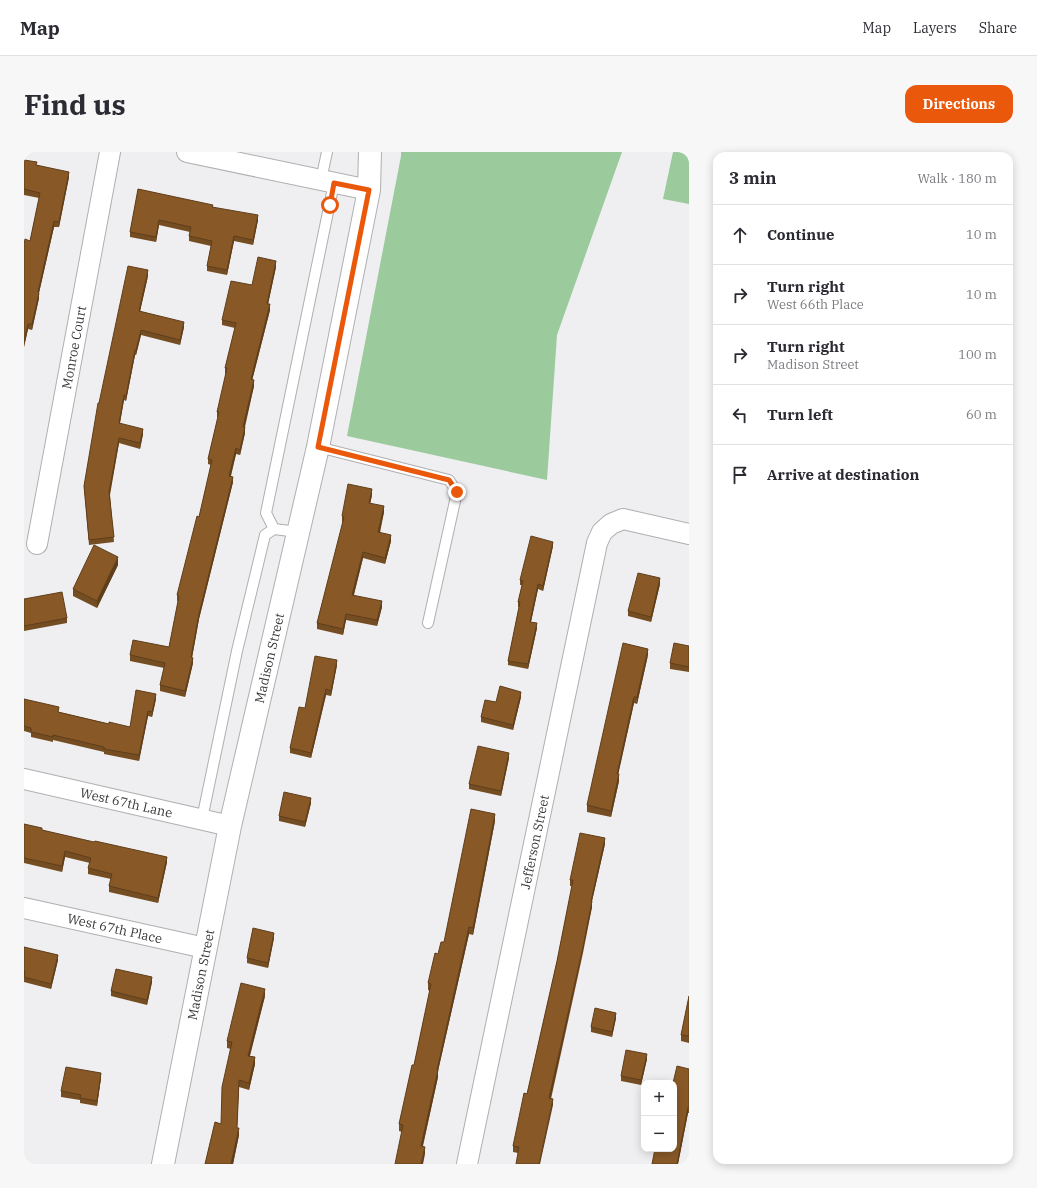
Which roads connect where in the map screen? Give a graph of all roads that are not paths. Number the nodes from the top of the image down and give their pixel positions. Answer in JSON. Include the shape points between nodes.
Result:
{"nodes":[{"id":1,"x":110,"y":152,"type":"edge"},
{"id":2,"x":187,"y":152,"type":"edge"},
{"id":3,"x":327,"y":152,"type":"edge"},
{"id":4,"x":370,"y":152,"type":"edge"},
{"id":5,"x":328,"y":181,"type":"junction"},
{"id":6,"x":369,"y":190,"type":"junction"},
{"id":7,"x":318,"y":447,"type":"junction"},
{"id":8,"x":274,"y":529,"type":"junction"},
{"id":9,"x":298,"y":532,"type":"junction"},
{"id":10,"x":689,"y":534,"type":"edge"},
{"id":11,"x":37,"y":544,"type":"dead end"},
{"id":12,"x":428,"y":623,"type":"dead end"},
{"id":13,"x":24,"y":779,"type":"edge"},
{"id":14,"x":202,"y":819,"type":"junction"},
{"id":15,"x":230,"y":826,"type":"junction"},
{"id":16,"x":24,"y":908,"type":"edge"},
{"id":17,"x":205,"y":948,"type":"junction"},
{"id":18,"x":163,"y":1164,"type":"edge"},
{"id":19,"x":467,"y":1164,"type":"edge"}],
"edges":[{"from":1,"to":11,"type":"street","name":"Monroe Court"},
{"from":2,"to":5,"type":"street"},
{"from":3,"to":5,"type":"lane"},
{"from":4,"to":6,"type":"street","name":"Madison Street"},
{"from":5,"to":6,"type":"street"},
{"from":5,"to":8,"type":"lane","via":[[266,513]]},
{"from":6,"to":7,"type":"street","name":"Madison Street"},
{"from":7,"to":9,"type":"street","name":"Madison Street"},
{"from":7,"to":12,"type":"lane","via":[[449,480],[457,492]]},
{"from":8,"to":9,"type":"lane"},
{"from":8,"to":14,"type":"lane","via":[[265,536],[234,666]]},
{"from":9,"to":15,"type":"street","name":"Madison Street"},
{"from":10,"to":19,"type":"street","name":"Jefferson Street","via":[[623,519],[611,524],[602,532],[597,543]]},
{"from":13,"to":14,"type":"street","name":"West 67th Lane"},
{"from":14,"to":15,"type":"street","name":"West 67th Lane"},
{"from":15,"to":17,"type":"street","name":"Madison Street"},
{"from":16,"to":17,"type":"street","name":"West 67th Place"},
{"from":17,"to":18,"type":"street","name":"Madison Street"}]}
